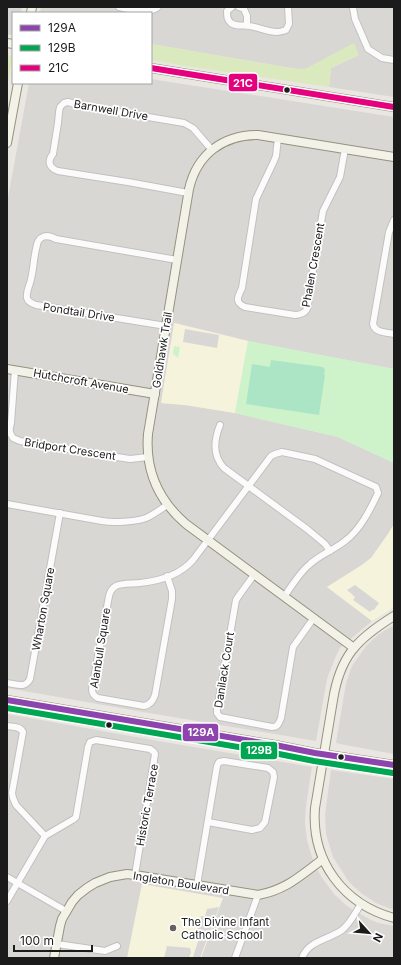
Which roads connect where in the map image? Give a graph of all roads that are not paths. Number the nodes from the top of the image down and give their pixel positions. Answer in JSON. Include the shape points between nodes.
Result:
{"nodes":[{"id":1,"x":119,"y":7,"type":"edge"},
{"id":2,"x":158,"y":7,"type":"edge"},
{"id":3,"x":232,"y":7,"type":"edge"},
{"id":4,"x":239,"y":7,"type":"edge"},
{"id":5,"x":288,"y":7,"type":"edge"},
{"id":6,"x":353,"y":7,"type":"edge"},
{"id":7,"x":247,"y":25,"type":"junction"},
{"id":8,"x":394,"y":60,"type":"edge"},
{"id":9,"x":152,"y":68,"type":"edge"},
{"id":10,"x":18,"y":84,"type":"edge"},
{"id":11,"x":394,"y":107,"type":"edge"},
{"id":12,"x":278,"y":138,"type":"junction"},
{"id":13,"x":7,"y":143,"type":"edge"},
{"id":14,"x":345,"y":149,"type":"junction"},
{"id":15,"x":212,"y":150,"type":"junction"},
{"id":16,"x":394,"y":157,"type":"edge"},
{"id":17,"x":188,"y":193,"type":"junction"},
{"id":18,"x":394,"y":220,"type":"edge"},
{"id":19,"x":177,"y":260,"type":"junction"},
{"id":20,"x":166,"y":326,"type":"junction"},
{"id":21,"x":394,"y":334,"type":"edge"},
{"id":22,"x":11,"y":370,"type":"edge"},
{"id":23,"x":155,"y":394,"type":"junction"},
{"id":24,"x":220,"y":425,"type":"dead end"},
{"id":25,"x":148,"y":457,"type":"junction"},
{"id":26,"x":249,"y":486,"type":"junction"},
{"id":27,"x":7,"y":504,"type":"edge"},
{"id":28,"x":167,"y":505,"type":"junction"},
{"id":29,"x":60,"y":513,"type":"junction"},
{"id":30,"x":208,"y":540,"type":"junction"},
{"id":31,"x":330,"y":551,"type":"junction"},
{"id":32,"x":254,"y":575,"type":"junction"},
{"id":33,"x":167,"y":576,"type":"junction"},
{"id":34,"x":284,"y":596,"type":"junction"},
{"id":35,"x":394,"y":616,"type":"edge"},
{"id":36,"x":313,"y":619,"type":"junction"},
{"id":37,"x":354,"y":648,"type":"junction"},
{"id":38,"x":7,"y":683,"type":"edge"},
{"id":39,"x":7,"y":700,"type":"edge"},
{"id":40,"x":7,"y":726,"type":"edge"},
{"id":41,"x":324,"y":754,"type":"junction"},
{"id":42,"x":394,"y":765,"type":"edge"},
{"id":43,"x":208,"y":822,"type":"junction"},
{"id":44,"x":45,"y":836,"type":"junction"},
{"id":45,"x":323,"y":859,"type":"junction"},
{"id":46,"x":135,"y":875,"type":"junction"},
{"id":47,"x":7,"y":877,"type":"edge"},
{"id":48,"x":18,"y":883,"type":"junction"},
{"id":49,"x":198,"y":885,"type":"junction"},
{"id":50,"x":258,"y":895,"type":"junction"},
{"id":51,"x":7,"y":901,"type":"edge"},
{"id":52,"x":360,"y":904,"type":"junction"},
{"id":53,"x":66,"y":911,"type":"junction"},
{"id":54,"x":394,"y":918,"type":"edge"},
{"id":55,"x":57,"y":944,"type":"junction"},
{"id":56,"x":117,"y":946,"type":"dead end"},
{"id":57,"x":54,"y":958,"type":"edge"},
{"id":58,"x":235,"y":958,"type":"edge"},
{"id":59,"x":302,"y":958,"type":"edge"}],
"edges":[{"from":1,"to":2,"type":"street","via":[[146,11]]},
{"from":3,"to":7,"type":"street","via":[[227,12],[229,22],[236,26]]},
{"from":4,"to":7,"type":"street","via":[[244,9]]},
{"from":5,"to":7,"type":"street","via":[[289,24],[286,30],[276,32]]},
{"from":6,"to":8,"type":"street","via":[[353,15],[368,49],[382,58]]},
{"from":9,"to":11,"type":"street"},
{"from":10,"to":13,"type":"street"},
{"from":12,"to":14,"type":"street","name":"Goldhawk Trail"},
{"from":12,"to":14,"type":"street","name":"Phalen Crescent","via":[[276,156],[256,199],[242,288],[237,299],[239,304],[245,307],[295,315],[304,313],[308,305],[323,211],[340,177]]},
{"from":12,"to":15,"type":"street","name":"Goldhawk Trail","via":[[247,135],[229,140]]},
{"from":14,"to":16,"type":"street","name":"Goldhawk Trail"},
{"from":15,"to":17,"type":"street","name":"Goldhawk Trail","via":[[196,169]]},
{"from":15,"to":17,"type":"street","name":"Barnwell Drive","via":[[193,128],[184,123],[68,102],[60,107],[53,154],[49,163],[54,170]]},
{"from":17,"to":19,"type":"street","name":"Goldhawk Trail"},
{"from":18,"to":21,"type":"street","via":[[389,232],[373,324],[375,329]]},
{"from":19,"to":20,"type":"street","name":"Goldhawk Trail"},
{"from":19,"to":20,"type":"street","name":"Pondtail Drive","via":[[44,236],[37,244],[27,292],[28,300],[36,305]]},
{"from":20,"to":23,"type":"street","name":"Goldhawk Trail"},
{"from":22,"to":23,"type":"street","name":"Hutchcroft Avenue"},
{"from":22,"to":25,"type":"street","name":"Bridport Crescent","via":[[10,432],[13,438],[130,459]]},
{"from":23,"to":25,"type":"street","name":"Goldhawk Trail","via":[[148,434]]},
{"from":24,"to":26,"type":"street","via":[[215,444],[218,460],[224,468]]},
{"from":25,"to":28,"type":"street","name":"Goldhawk Trail","via":[[150,471]]},
{"from":26,"to":30,"type":"street","name":"Alanbull Square"},
{"from":26,"to":31,"type":"street"},
{"from":26,"to":31,"type":"street","name":"Alanbull Square","via":[[272,456],[282,452],[319,460],[376,487],[378,493],[365,518],[350,538]]},
{"from":27,"to":29,"type":"street"},
{"from":28,"to":29,"type":"street","via":[[144,519],[114,522]]},
{"from":28,"to":30,"type":"street","name":"Goldhawk Trail","via":[[182,521]]},
{"from":29,"to":38,"type":"street","name":"Wharton Square","via":[[30,679],[23,685]]},
{"from":30,"to":32,"type":"street","name":"Goldhawk Trail"},
{"from":30,"to":33,"type":"street","name":"Alanbull Square","via":[[186,567]]},
{"from":31,"to":34,"type":"street","name":"Alanbull Square","via":[[308,565]]},
{"from":32,"to":34,"type":"street","name":"Goldhawk Trail"},
{"from":32,"to":36,"type":"street","name":"Danilack Court","via":[[236,604],[217,710],[220,717],[272,727],[278,724],[292,650]]},
{"from":33,"to":33,"type":"street","name":"Alanbull Square","via":[[118,586],[111,591],[92,689],[92,694],[98,698],[144,706],[153,701],[172,599]]},
{"from":34,"to":36,"type":"street","name":"Goldhawk Trail"},
{"from":35,"to":37,"type":"street","via":[[372,630]]},
{"from":36,"to":37,"type":"street","name":"Goldhawk Trail"},
{"from":37,"to":41,"type":"street","via":[[345,660],[337,680]]},
{"from":39,"to":41,"type":"street"},
{"from":40,"to":44,"type":"street","via":[[19,728],[23,732],[13,798],[16,805]]},
{"from":41,"to":42,"type":"street"},
{"from":41,"to":45,"type":"street","via":[[315,808],[317,839]]},
{"from":43,"to":43,"type":"street","via":[[252,830],[260,828],[265,822],[273,772],[268,768],[220,761]]},
{"from":43,"to":49,"type":"street"},
{"from":44,"to":46,"type":"street","name":"Historic Terrace","via":[[76,817],[90,742],[96,740],[150,749],[155,756]]},
{"from":44,"to":48,"type":"street"},
{"from":45,"to":50,"type":"street","name":"Ingleton Boulevard","via":[[285,887]]},
{"from":45,"to":52,"type":"street","via":[[337,882]]},
{"from":46,"to":49,"type":"street","name":"Ingleton Boulevard"},
{"from":46,"to":53,"type":"street","name":"Ingleton Boulevard","via":[[110,877],[94,883],[78,895]]},
{"from":47,"to":48,"type":"street"},
{"from":48,"to":51,"type":"street"},
{"from":48,"to":53,"type":"street"},
{"from":49,"to":50,"type":"street","name":"Ingleton Boulevard"},
{"from":50,"to":58,"type":"street"},
{"from":52,"to":54,"type":"street"},
{"from":52,"to":59,"type":"street","via":[[345,927],[308,947]]},
{"from":53,"to":55,"type":"street","name":"Ingleton Boulevard"},
{"from":55,"to":56,"type":"street","via":[[105,951]]},
{"from":55,"to":57,"type":"street","name":"Ingleton Boulevard"}]}
